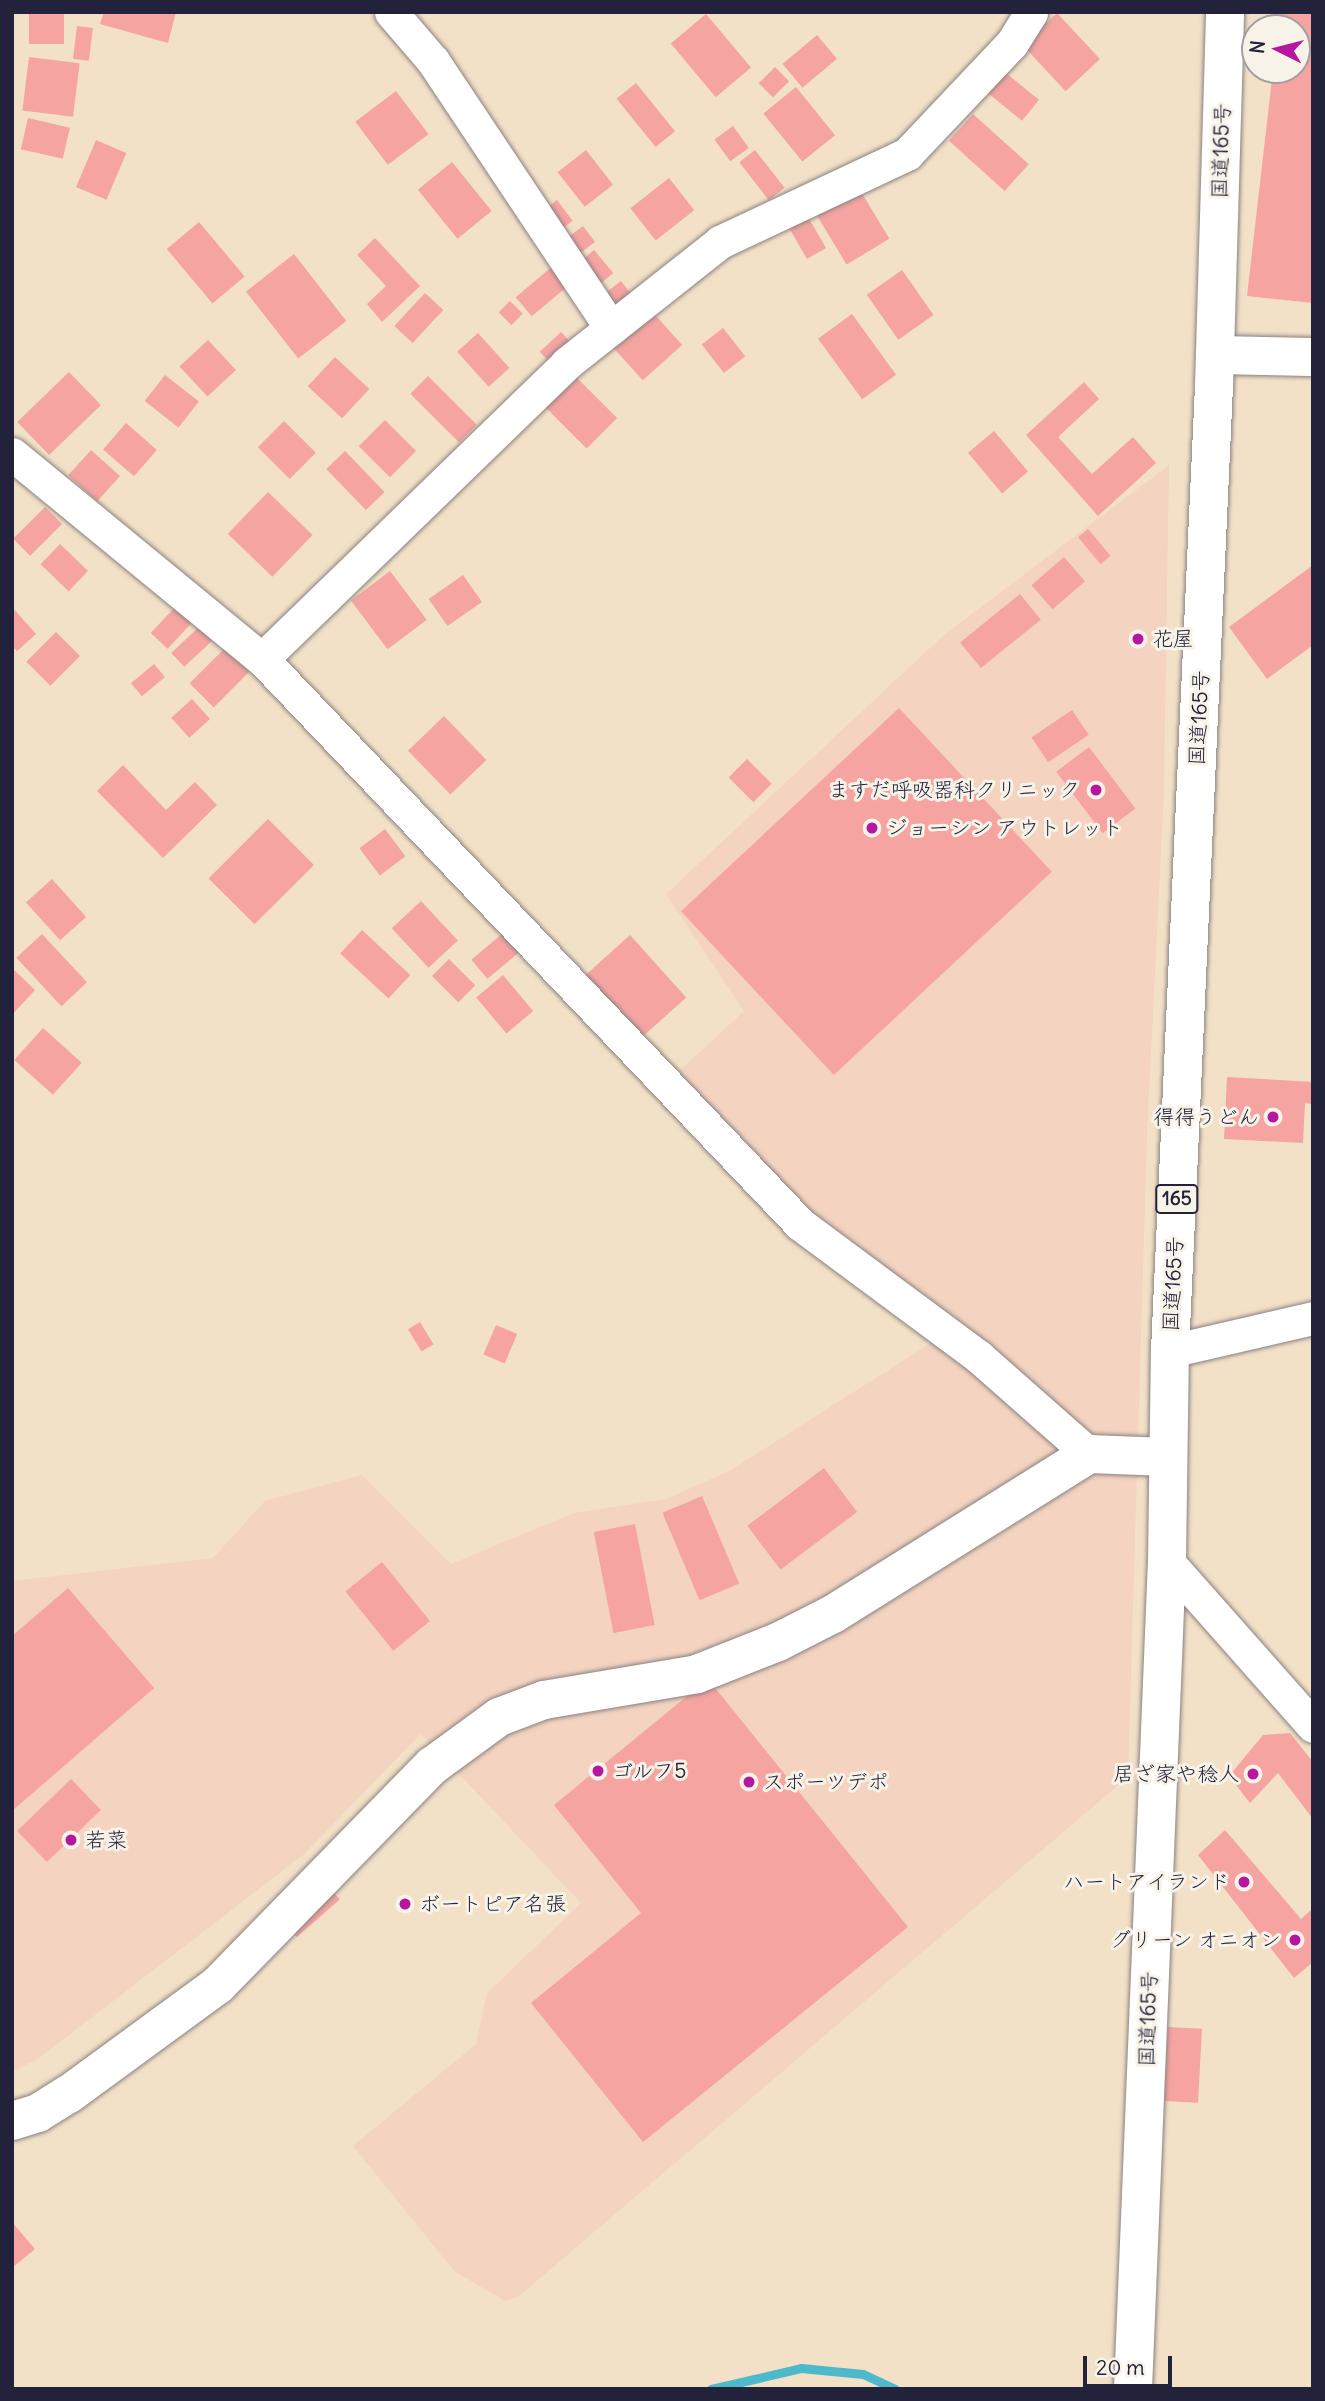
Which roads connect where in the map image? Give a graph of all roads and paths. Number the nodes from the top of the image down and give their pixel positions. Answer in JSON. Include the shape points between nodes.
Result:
{"nodes":[{"id":1,"x":391,"y":12,"type":"edge"},
{"id":2,"x":999,"y":12,"type":"edge"},
{"id":3,"x":1031,"y":12,"type":"edge"},
{"id":4,"x":1225,"y":12,"type":"edge"},
{"id":5,"x":1012,"y":43,"type":"junction"},
{"id":6,"x":611,"y":328,"type":"junction"},
{"id":7,"x":1215,"y":355,"type":"junction"},
{"id":8,"x":1313,"y":357,"type":"edge"},
{"id":9,"x":12,"y":454,"type":"edge"},
{"id":10,"x":262,"y":659,"type":"junction"},
{"id":11,"x":1313,"y":1318,"type":"edge"},
{"id":12,"x":1170,"y":1351,"type":"junction"},
{"id":13,"x":1089,"y":1454,"type":"junction"},
{"id":14,"x":1167,"y":1457,"type":"junction"},
{"id":15,"x":1167,"y":1561,"type":"junction"},
{"id":16,"x":1313,"y":1726,"type":"edge"},
{"id":17,"x":12,"y":2120,"type":"edge"},
{"id":18,"x":1133,"y":2388,"type":"edge"}],
"edges":[{"from":1,"to":6,"type":"street","via":[[433,61]]},
{"from":2,"to":5,"type":"street"},
{"from":3,"to":5,"type":"street"},
{"from":4,"to":7,"type":"main road","name":"国道165号","number":"165"},
{"from":5,"to":6,"type":"street","via":[[907,154],[720,242]]},
{"from":6,"to":10,"type":"street","via":[[567,363]]},
{"from":7,"to":8,"type":"main road"},
{"from":7,"to":12,"type":"main road","name":"国道165号","number":"165"},
{"from":9,"to":10,"type":"street"},
{"from":10,"to":13,"type":"street","via":[[800,1224],[979,1357]]},
{"from":11,"to":12,"type":"street"},
{"from":12,"to":14,"type":"main road","name":"国道165号","number":"165"},
{"from":13,"to":14,"type":"main road"},
{"from":13,"to":17,"type":"main road","via":[[833,1614],[778,1643],[697,1674],[544,1700],[499,1717],[432,1766],[218,1985],[69,2094],[38,2113]]},
{"from":14,"to":15,"type":"main road","name":"国道165号","number":"165"},
{"from":15,"to":16,"type":"street"},
{"from":15,"to":18,"type":"main road","name":"国道165号","number":"165"}]}
